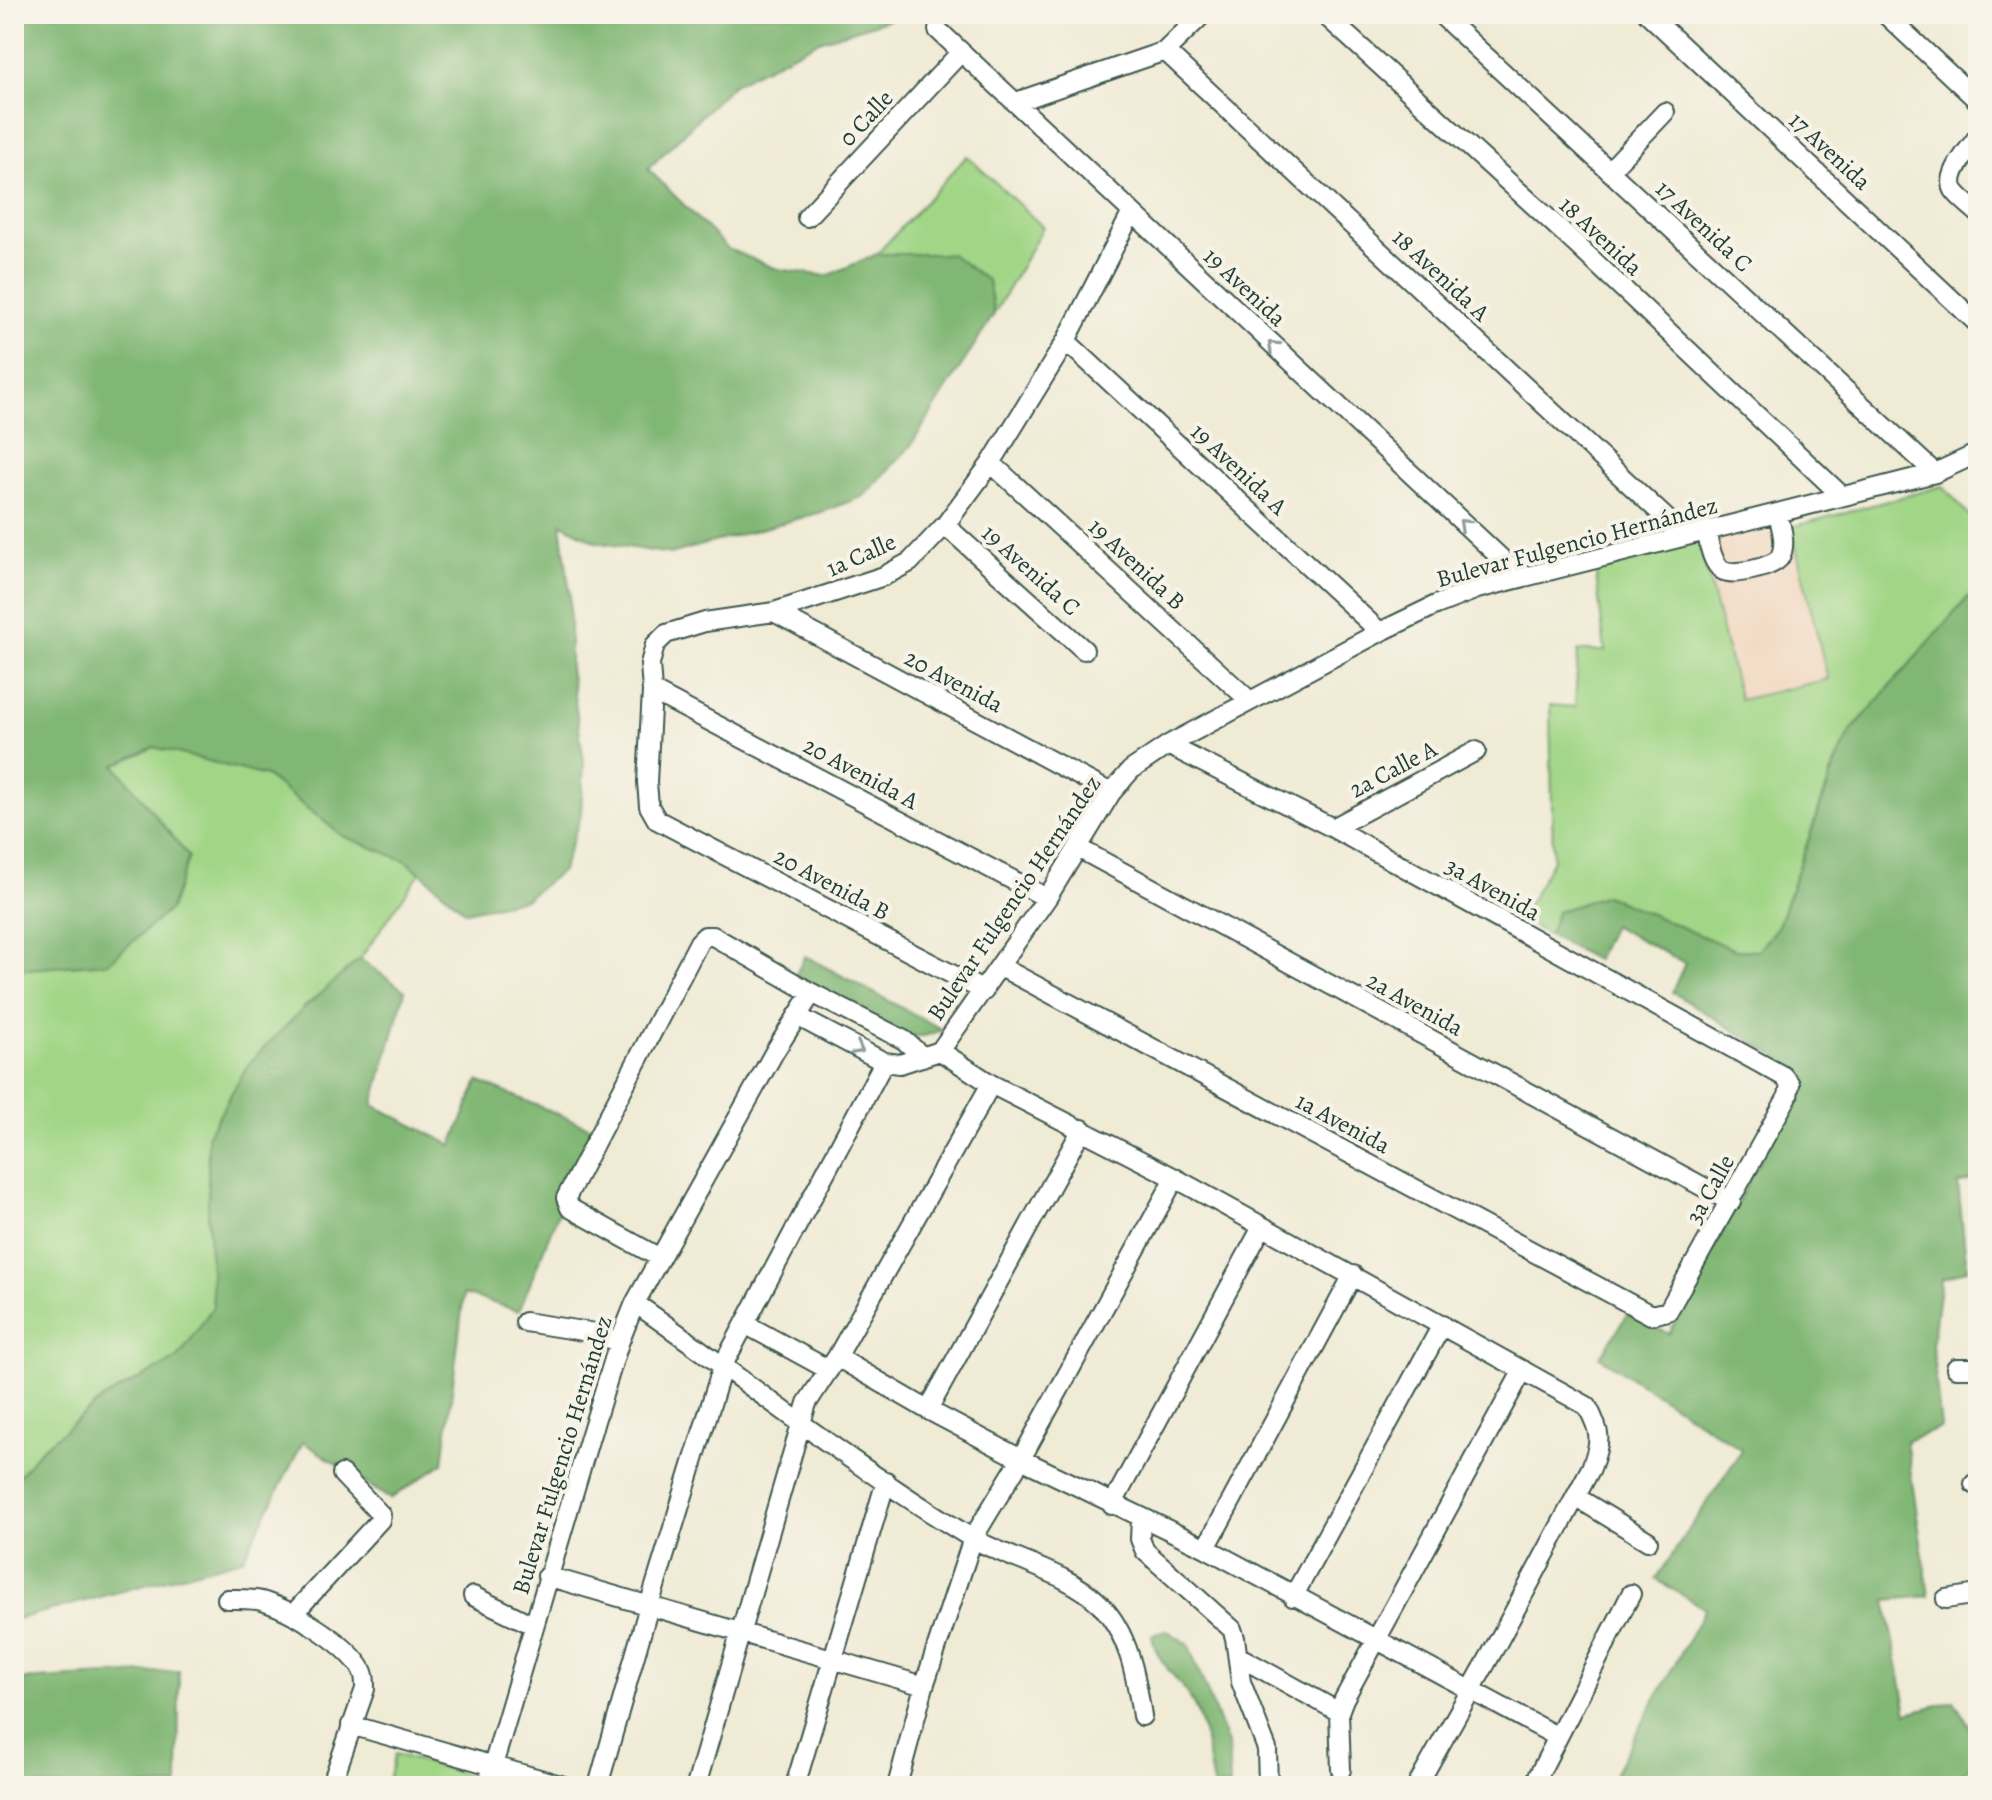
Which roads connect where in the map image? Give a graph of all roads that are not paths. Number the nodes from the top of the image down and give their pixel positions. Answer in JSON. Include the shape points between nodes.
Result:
{"nodes":[{"id":1,"x":1203,"y":14,"type":"edge"},
{"id":2,"x":1324,"y":14,"type":"edge"},
{"id":3,"x":1440,"y":14,"type":"edge"},
{"id":4,"x":1648,"y":14,"type":"edge"},
{"id":5,"x":1885,"y":14,"type":"edge"},
{"id":6,"x":938,"y":30,"type":"dead end"},
{"id":7,"x":1165,"y":51,"type":"junction"},
{"id":8,"x":961,"y":52,"type":"junction"},
{"id":9,"x":1978,"y":101,"type":"edge"},
{"id":10,"x":1016,"y":102,"type":"junction"},
{"id":11,"x":1665,"y":112,"type":"dead end"},
{"id":12,"x":1978,"y":136,"type":"edge"},
{"id":13,"x":1609,"y":171,"type":"junction"},
{"id":14,"x":1978,"y":213,"type":"edge"},
{"id":15,"x":1131,"y":214,"type":"junction"},
{"id":16,"x":807,"y":217,"type":"dead end"},
{"id":17,"x":1978,"y":324,"type":"edge"},
{"id":18,"x":1066,"y":341,"type":"junction"},
{"id":19,"x":1978,"y":453,"type":"edge"},
{"id":20,"x":991,"y":463,"type":"junction"},
{"id":21,"x":1935,"y":473,"type":"junction"},
{"id":22,"x":1842,"y":496,"type":"junction"},
{"id":23,"x":1778,"y":514,"type":"junction"},
{"id":24,"x":945,"y":525,"type":"junction"},
{"id":25,"x":1706,"y":530,"type":"junction"},
{"id":26,"x":1684,"y":535,"type":"junction"},
{"id":27,"x":1521,"y":577,"type":"junction"},
{"id":28,"x":774,"y":612,"type":"junction"},
{"id":29,"x":1380,"y":632,"type":"junction"},
{"id":30,"x":1084,"y":650,"type":"dead end"},
{"id":31,"x":652,"y":691,"type":"junction"},
{"id":32,"x":1250,"y":701,"type":"junction"},
{"id":33,"x":1168,"y":745,"type":"junction"},
{"id":34,"x":1476,"y":751,"type":"dead end"},
{"id":35,"x":1111,"y":793,"type":"junction"},
{"id":36,"x":657,"y":820,"type":"joint"},
{"id":37,"x":1333,"y":828,"type":"junction"},
{"id":38,"x":1078,"y":848,"type":"junction"},
{"id":39,"x":1047,"y":898,"type":"junction"},
{"id":40,"x":1001,"y":967,"type":"junction"},
{"id":41,"x":984,"y":991,"type":"junction"},
{"id":42,"x":812,"y":993,"type":"junction"},
{"id":43,"x":797,"y":1016,"type":"junction"},
{"id":44,"x":931,"y":1054,"type":"junction"},
{"id":45,"x":884,"y":1062,"type":"junction"},
{"id":46,"x":991,"y":1084,"type":"junction"},
{"id":47,"x":1790,"y":1084,"type":"joint"},
{"id":48,"x":1082,"y":1129,"type":"junction"},
{"id":49,"x":1175,"y":1178,"type":"junction"},
{"id":50,"x":1731,"y":1202,"type":"junction"},
{"id":51,"x":1262,"y":1227,"type":"junction"},
{"id":52,"x":660,"y":1258,"type":"junction"},
{"id":53,"x":1353,"y":1275,"type":"junction"},
{"id":54,"x":635,"y":1303,"type":"junction"},
{"id":55,"x":1664,"y":1313,"type":"joint"},
{"id":56,"x":525,"y":1322,"type":"dead end"},
{"id":57,"x":745,"y":1324,"type":"junction"},
{"id":58,"x":1442,"y":1325,"type":"junction"},
{"id":59,"x":619,"y":1343,"type":"junction"},
{"id":60,"x":833,"y":1363,"type":"junction"},
{"id":61,"x":723,"y":1365,"type":"junction"},
{"id":62,"x":1956,"y":1368,"type":"dead end"},
{"id":63,"x":1978,"y":1368,"type":"edge"},
{"id":64,"x":1523,"y":1370,"type":"junction"},
{"id":65,"x":928,"y":1410,"type":"junction"},
{"id":66,"x":801,"y":1423,"type":"junction"},
{"id":67,"x":1021,"y":1459,"type":"junction"},
{"id":68,"x":342,"y":1474,"type":"dead end"},
{"id":69,"x":886,"y":1481,"type":"junction"},
{"id":70,"x":1576,"y":1497,"type":"junction"},
{"id":71,"x":1112,"y":1505,"type":"junction"},
{"id":72,"x":1141,"y":1519,"type":"junction"},
{"id":73,"x":973,"y":1538,"type":"junction"},
{"id":74,"x":1648,"y":1541,"type":"dead end"},
{"id":75,"x":1206,"y":1548,"type":"junction"},
{"id":76,"x":547,"y":1576,"type":"junction"},
{"id":77,"x":1631,"y":1594,"type":"dead end"},
{"id":78,"x":1978,"y":1594,"type":"edge"},
{"id":79,"x":473,"y":1596,"type":"dead end"},
{"id":80,"x":1293,"y":1597,"type":"junction"},
{"id":81,"x":227,"y":1599,"type":"dead end"},
{"id":82,"x":1946,"y":1599,"type":"dead end"},
{"id":83,"x":649,"y":1606,"type":"junction"},
{"id":84,"x":294,"y":1613,"type":"junction"},
{"id":85,"x":533,"y":1625,"type":"junction"},
{"id":86,"x":740,"y":1632,"type":"junction"},
{"id":87,"x":1376,"y":1640,"type":"junction"},
{"id":88,"x":1238,"y":1656,"type":"junction"},
{"id":89,"x":833,"y":1658,"type":"junction"},
{"id":90,"x":924,"y":1686,"type":"junction"},
{"id":91,"x":1471,"y":1690,"type":"junction"},
{"id":92,"x":1339,"y":1712,"type":"junction"},
{"id":93,"x":1142,"y":1716,"type":"dead end"},
{"id":94,"x":351,"y":1725,"type":"junction"},
{"id":95,"x":1558,"y":1737,"type":"junction"},
{"id":96,"x":493,"y":1766,"type":"junction"},
{"id":97,"x":1341,"y":1770,"type":"dead end"},
{"id":98,"x":331,"y":1786,"type":"edge"},
{"id":99,"x":487,"y":1786,"type":"edge"},
{"id":100,"x":564,"y":1786,"type":"edge"},
{"id":101,"x":598,"y":1786,"type":"edge"},
{"id":102,"x":696,"y":1786,"type":"edge"},
{"id":103,"x":795,"y":1786,"type":"edge"},
{"id":104,"x":897,"y":1786,"type":"edge"},
{"id":105,"x":1268,"y":1786,"type":"edge"},
{"id":106,"x":1417,"y":1786,"type":"edge"},
{"id":107,"x":1533,"y":1786,"type":"edge"}],
"edges":[{"from":1,"to":7,"type":"street"},
{"from":2,"to":22,"type":"street","name":"18 Avenida"},
{"from":3,"to":13,"type":"street","name":"17 Avenida C"},
{"from":4,"to":17,"type":"street","name":"17 Avenida"},
{"from":5,"to":9,"type":"street"},
{"from":6,"to":8,"type":"street","name":"19 Avenida"},
{"from":7,"to":10,"type":"street"},
{"from":7,"to":26,"type":"street","name":"18 Avenida A"},
{"from":8,"to":10,"type":"street","name":"19 Avenida"},
{"from":8,"to":16,"type":"street","name":"0 Calle"},
{"from":10,"to":15,"type":"street","name":"19 Avenida"},
{"from":11,"to":13,"type":"street"},
{"from":12,"to":14,"type":"street","via":[[1952,184]]},
{"from":13,"to":21,"type":"street","name":"17 Avenida C"},
{"from":15,"to":18,"type":"street","name":"1a Calle"},
{"from":27,"to":15,"type":"street","name":"19 Avenida","one_way":true},
{"from":18,"to":20,"type":"street","name":"1a Calle"},
{"from":18,"to":29,"type":"street","name":"19 Avenida A"},
{"from":19,"to":21,"type":"street","name":"Bulevar Fulgencio Hernández"},
{"from":20,"to":24,"type":"street","name":"1a Calle"},
{"from":20,"to":32,"type":"street","name":"19 Avenida B"},
{"from":21,"to":22,"type":"street","name":"Bulevar Fulgencio Hernández"},
{"from":22,"to":23,"type":"street","name":"Bulevar Fulgencio Hernández"},
{"from":23,"to":25,"type":"street","name":"Bulevar Fulgencio Hernández"},
{"from":23,"to":25,"type":"street","via":[[1781,556],[1763,567],[1721,570]]},
{"from":24,"to":28,"type":"street","name":"1a Calle","via":[[898,570]]},
{"from":24,"to":30,"type":"street","name":"19 Avenida C"},
{"from":25,"to":26,"type":"street","name":"Bulevar Fulgencio Hernández"},
{"from":26,"to":27,"type":"street","name":"Bulevar Fulgencio Hernández"},
{"from":27,"to":29,"type":"street","name":"Bulevar Fulgencio Hernández","via":[[1436,605]]},
{"from":28,"to":31,"type":"street","name":"1a Calle","via":[[666,634],[655,645],[650,664]]},
{"from":28,"to":35,"type":"street","name":"20 Avenida"},
{"from":29,"to":32,"type":"street","name":"Bulevar Fulgencio Hernández"},
{"from":31,"to":36,"type":"street","name":"1a Calle","via":[[647,782],[649,806]]},
{"from":31,"to":39,"type":"street","name":"20 Avenida A"},
{"from":32,"to":33,"type":"street","name":"Bulevar Fulgencio Hernández"},
{"from":33,"to":35,"type":"street","name":"Bulevar Fulgencio Hernández","via":[[1131,770]]},
{"from":33,"to":37,"type":"street","name":"3a Avenida"},
{"from":34,"to":37,"type":"street","name":"2a Calle A"},
{"from":35,"to":38,"type":"street","name":"Bulevar Fulgencio Hernández"},
{"from":36,"to":41,"type":"street","name":"20 Avenida B"},
{"from":37,"to":47,"type":"street","name":"3a Avenida"},
{"from":38,"to":39,"type":"street","name":"Bulevar Fulgencio Hernández"},
{"from":38,"to":50,"type":"street","name":"2a Avenida"},
{"from":39,"to":40,"type":"street","name":"Bulevar Fulgencio Hernández"},
{"from":40,"to":41,"type":"street","name":"Bulevar Fulgencio Hernández"},
{"from":40,"to":55,"type":"street","name":"1a Avenida","via":[[1651,1315]]},
{"from":41,"to":44,"type":"street","name":"Bulevar Fulgencio Hernández"},
{"from":42,"to":43,"type":"street","name":"Bulevar Fulgencio Hernández"},
{"from":42,"to":44,"type":"street","name":"Bulevar Fulgencio Hernández"},
{"from":42,"to":52,"type":"street","via":[[713,936],[699,942],[566,1198],[570,1208]]},
{"from":43,"to":45,"type":"street","one_way":true},
{"from":43,"to":52,"type":"street","name":"Bulevar Fulgencio Hernández"},
{"from":44,"to":45,"type":"street","via":[[900,1064]]},
{"from":44,"to":46,"type":"street"},
{"from":45,"to":57,"type":"street"},
{"from":46,"to":48,"type":"street"},
{"from":46,"to":60,"type":"street"},
{"from":47,"to":50,"type":"street","name":"3a Calle"},
{"from":48,"to":49,"type":"street"},
{"from":48,"to":65,"type":"street"},
{"from":49,"to":51,"type":"street"},
{"from":49,"to":67,"type":"street"},
{"from":50,"to":55,"type":"street","name":"3a Calle"},
{"from":51,"to":53,"type":"street"},
{"from":51,"to":71,"type":"street"},
{"from":52,"to":54,"type":"street","name":"Bulevar Fulgencio Hernández"},
{"from":53,"to":58,"type":"street"},
{"from":53,"to":75,"type":"street"},
{"from":54,"to":59,"type":"street","name":"Bulevar Fulgencio Hernández"},
{"from":54,"to":61,"type":"street"},
{"from":56,"to":59,"type":"street","via":[[595,1333]]},
{"from":57,"to":60,"type":"street"},
{"from":57,"to":61,"type":"street"},
{"from":58,"to":64,"type":"street"},
{"from":58,"to":80,"type":"street"},
{"from":59,"to":76,"type":"street","name":"Bulevar Fulgencio Hernández"},
{"from":60,"to":65,"type":"street"},
{"from":60,"to":66,"type":"street","via":[[807,1403]]},
{"from":61,"to":66,"type":"street"},
{"from":61,"to":83,"type":"street"},
{"from":62,"to":63,"type":"street"},
{"from":64,"to":70,"type":"street","via":[[1587,1406],[1595,1421],[1599,1450]]},
{"from":64,"to":87,"type":"street"},
{"from":65,"to":67,"type":"street"},
{"from":66,"to":69,"type":"street"},
{"from":66,"to":86,"type":"street"},
{"from":67,"to":71,"type":"street"},
{"from":67,"to":73,"type":"street"},
{"from":68,"to":84,"type":"street","via":[[380,1520]]},
{"from":69,"to":73,"type":"street"},
{"from":69,"to":89,"type":"street"},
{"from":70,"to":74,"type":"street"},
{"from":70,"to":91,"type":"street"},
{"from":71,"to":72,"type":"street"},
{"from":72,"to":75,"type":"street"},
{"from":72,"to":88,"type":"street","via":[[1145,1551],[1225,1621]]},
{"from":73,"to":90,"type":"street"},
{"from":73,"to":93,"type":"street","via":[[1086,1592],[1101,1606],[1127,1647]]},
{"from":75,"to":80,"type":"street"},
{"from":76,"to":83,"type":"street"},
{"from":76,"to":85,"type":"street","name":"Bulevar Fulgencio Hernández"},
{"from":77,"to":95,"type":"street"},
{"from":78,"to":82,"type":"street"},
{"from":79,"to":85,"type":"street"},
{"from":80,"to":87,"type":"street"},
{"from":81,"to":84,"type":"street","via":[[261,1600]]},
{"from":83,"to":86,"type":"street"},
{"from":83,"to":101,"type":"street"},
{"from":84,"to":94,"type":"street","via":[[359,1664],[365,1689]]},
{"from":85,"to":96,"type":"street","name":"Bulevar Fulgencio Hernández"},
{"from":86,"to":89,"type":"street"},
{"from":86,"to":102,"type":"street"},
{"from":87,"to":91,"type":"street"},
{"from":87,"to":92,"type":"street"},
{"from":88,"to":92,"type":"street"},
{"from":88,"to":105,"type":"street","via":[[1241,1682],[1267,1749]]},
{"from":89,"to":90,"type":"street"},
{"from":89,"to":103,"type":"street"},
{"from":90,"to":104,"type":"street"},
{"from":91,"to":95,"type":"street"},
{"from":91,"to":106,"type":"street"},
{"from":92,"to":97,"type":"street"},
{"from":94,"to":96,"type":"street"},
{"from":94,"to":98,"type":"street"},
{"from":95,"to":107,"type":"street"},
{"from":96,"to":99,"type":"street","name":"Bulevar Fulgencio Hernández"},
{"from":96,"to":100,"type":"street"}]}
